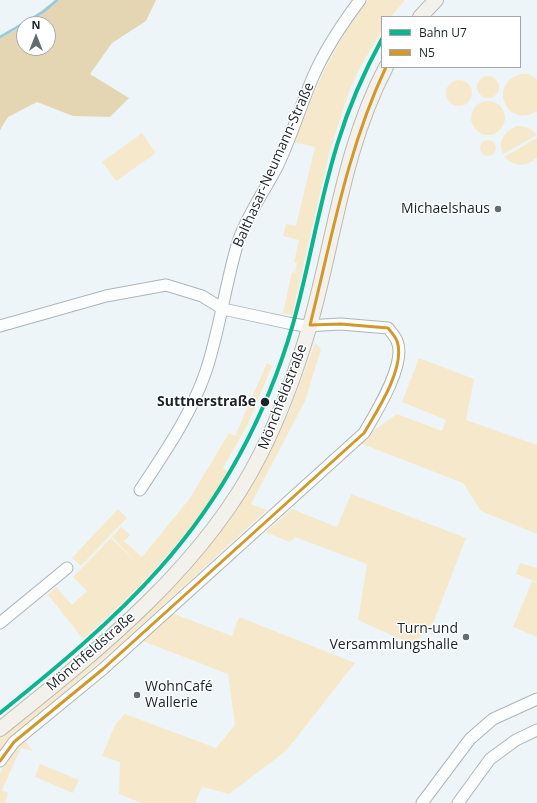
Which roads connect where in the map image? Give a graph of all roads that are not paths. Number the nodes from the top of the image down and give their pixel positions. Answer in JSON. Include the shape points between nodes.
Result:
{"nodes":[{"id":1,"x":360,"y":0,"type":"edge"},
{"id":2,"x":436,"y":0,"type":"edge"},
{"id":3,"x":421,"y":16,"type":"edge"},
{"id":4,"x":386,"y":68,"type":"edge"},
{"id":5,"x":224,"y":309,"type":"junction"},
{"id":6,"x":310,"y":325,"type":"junction"},
{"id":7,"x":0,"y":326,"type":"edge"},
{"id":8,"x":140,"y":490,"type":"dead end"},
{"id":9,"x":67,"y":568,"type":"dead end"},
{"id":10,"x":0,"y":623,"type":"edge"},
{"id":11,"x":537,"y":699,"type":"edge"},
{"id":12,"x":0,"y":729,"type":"edge"},
{"id":13,"x":537,"y":730,"type":"edge"},
{"id":14,"x":0,"y":761,"type":"edge"},
{"id":15,"x":422,"y":803,"type":"edge"},
{"id":16,"x":458,"y":803,"type":"edge"}],
"edges":[{"from":1,"to":5,"type":"street","name":"Balthasar-Neumann-Straße","via":[[319,64],[277,166],[238,242]]},
{"from":2,"to":3,"type":"main road"},
{"from":4,"to":6,"type":"main road","name":"Mönchfeldstraße","via":[[368,104],[352,148]]},
{"from":5,"to":6,"type":"street","via":[[292,324]]},
{"from":5,"to":7,"type":"street","via":[[202,296],[166,285],[106,296]]},
{"from":5,"to":8,"type":"street","name":"Balthasar-Neumann-Straße","via":[[206,372],[181,428]]},
{"from":6,"to":12,"type":"main road","name":"Mönchfeldstraße","via":[[281,409],[267,441],[247,478],[217,522],[149,601],[81,663]]},
{"from":6,"to":14,"type":"street","via":[[341,324],[388,328],[398,342],[399,360],[383,400],[364,432],[108,665],[14,742]]},
{"from":9,"to":10,"type":"street"},
{"from":11,"to":15,"type":"street","via":[[493,719],[470,738]]},
{"from":13,"to":16,"type":"street","via":[[516,740],[490,759]]}]}
